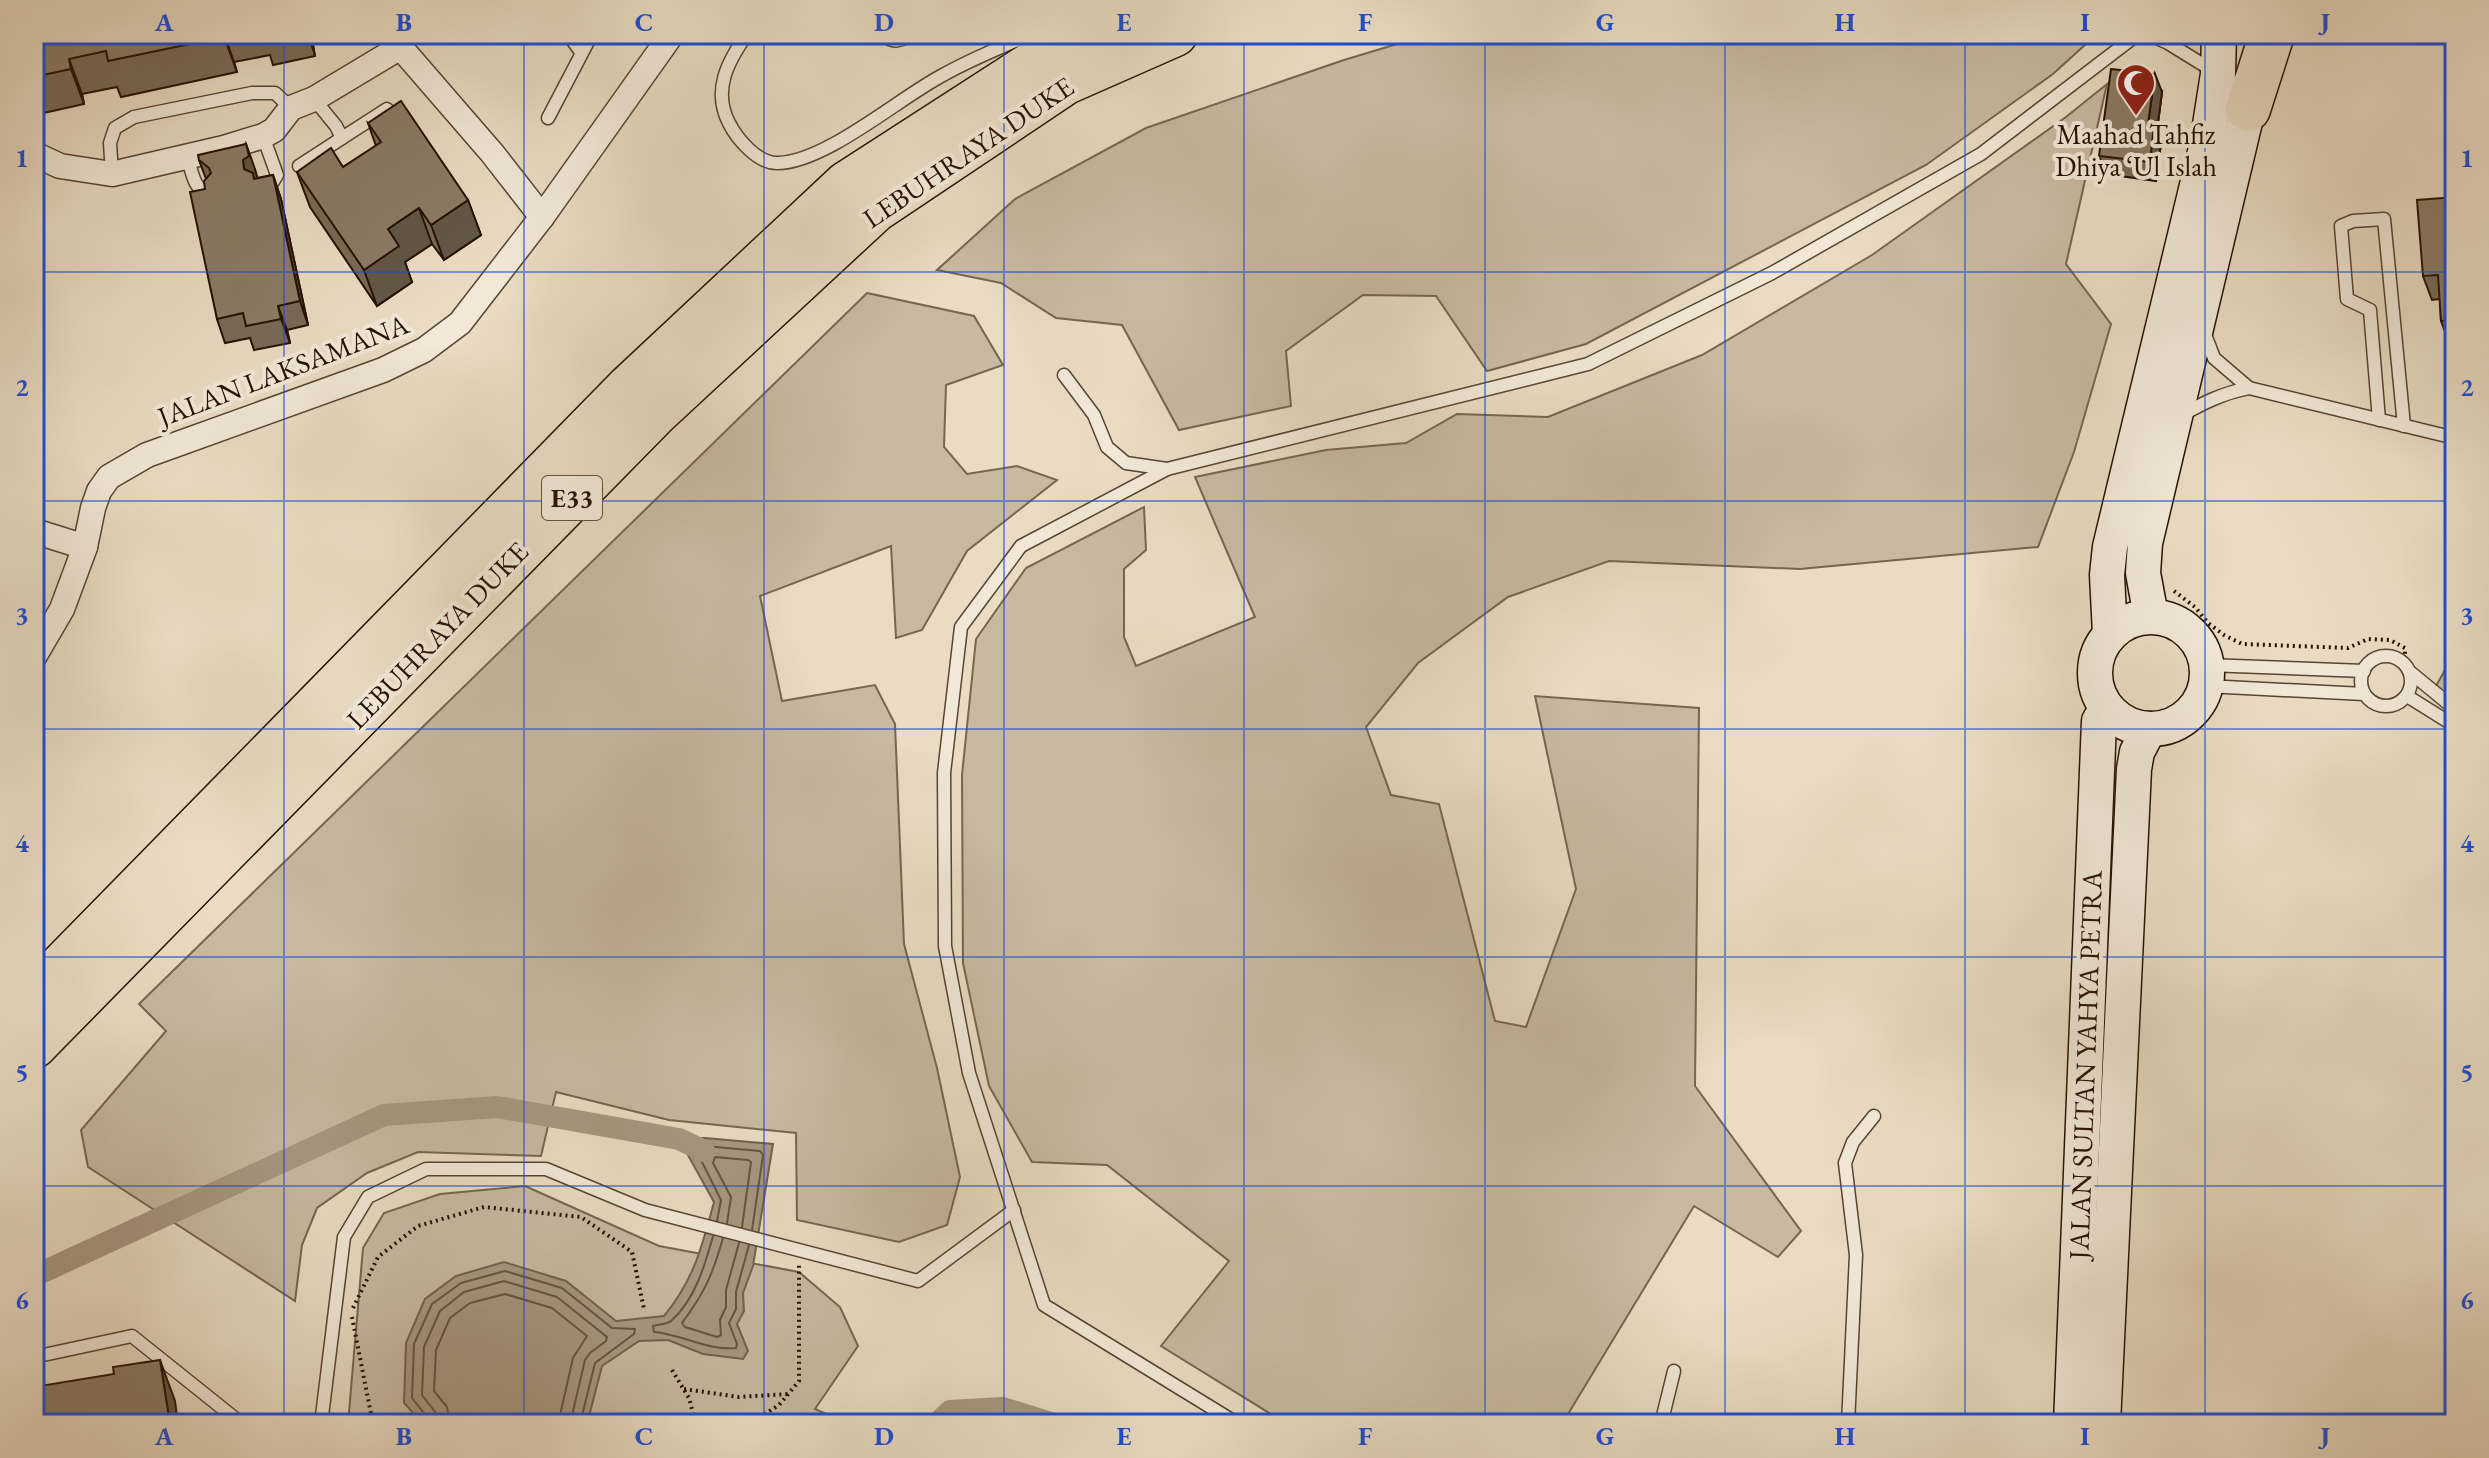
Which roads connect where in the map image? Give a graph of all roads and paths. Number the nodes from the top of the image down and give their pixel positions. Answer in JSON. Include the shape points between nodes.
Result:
{"nodes":[{"id":1,"x":568,"y":34,"type":"edge"},
{"id":2,"x":592,"y":34,"type":"edge"},
{"id":3,"x":672,"y":34,"type":"edge"},
{"id":4,"x":747,"y":34,"type":"edge"},
{"id":5,"x":881,"y":34,"type":"edge"},
{"id":6,"x":913,"y":34,"type":"edge"},
{"id":7,"x":1031,"y":34,"type":"edge"},
{"id":8,"x":1087,"y":34,"type":"edge"},
{"id":9,"x":1175,"y":34,"type":"edge"},
{"id":10,"x":2138,"y":34,"type":"edge"},
{"id":11,"x":2148,"y":34,"type":"edge"},
{"id":12,"x":2219,"y":34,"type":"edge"},
{"id":13,"x":2252,"y":34,"type":"edge"},
{"id":14,"x":2272,"y":34,"type":"edge"},
{"id":15,"x":394,"y":41,"type":"edge"},
{"id":16,"x":581,"y":52,"type":"junction"},
{"id":17,"x":2218,"y":74,"type":"junction"},
{"id":18,"x":303,"y":104,"type":"junction"},
{"id":19,"x":387,"y":109,"type":"edge"},
{"id":20,"x":2248,"y":109,"type":"junction"},
{"id":21,"x":548,"y":118,"type":"dead end"},
{"id":22,"x":263,"y":136,"type":"junction"},
{"id":23,"x":342,"y":138,"type":"junction"},
{"id":24,"x":34,"y":154,"type":"edge"},
{"id":25,"x":187,"y":155,"type":"junction"},
{"id":26,"x":299,"y":166,"type":"edge"},
{"id":27,"x":112,"y":174,"type":"junction"},
{"id":28,"x":260,"y":189,"type":"edge"},
{"id":29,"x":211,"y":197,"type":"edge"},
{"id":30,"x":542,"y":217,"type":"junction"},
{"id":31,"x":2199,"y":317,"type":"junction"},
{"id":32,"x":1064,"y":375,"type":"dead end"},
{"id":33,"x":2249,"y":388,"type":"junction"},
{"id":34,"x":2174,"y":420,"type":"junction"},
{"id":35,"x":2379,"y":420,"type":"junction"},
{"id":36,"x":2404,"y":426,"type":"junction"},
{"id":37,"x":2455,"y":438,"type":"edge"},
{"id":38,"x":1167,"y":469,"type":"junction"},
{"id":39,"x":34,"y":531,"type":"edge"},
{"id":40,"x":85,"y":547,"type":"junction"},
{"id":41,"x":2168,"y":584,"type":"dead end"},
{"id":42,"x":2151,"y":616,"type":"junction"},
{"id":43,"x":2110,"y":634,"type":"junction"},
{"id":44,"x":34,"y":657,"type":"edge"},
{"id":45,"x":2408,"y":669,"type":"junction"},
{"id":46,"x":2364,"y":671,"type":"junction"},
{"id":47,"x":2207,"y":675,"type":"junction"},
{"id":48,"x":2364,"y":694,"type":"junction"},
{"id":49,"x":2407,"y":696,"type":"junction"},
{"id":50,"x":2107,"y":709,"type":"junction"},
{"id":51,"x":2455,"y":709,"type":"edge"},
{"id":52,"x":2455,"y":726,"type":"edge"},
{"id":53,"x":2149,"y":729,"type":"junction"},
{"id":54,"x":34,"y":994,"type":"edge"},
{"id":55,"x":34,"y":1046,"type":"edge"},
{"id":56,"x":1874,"y":1116,"type":"dead end"},
{"id":57,"x":1014,"y":1210,"type":"junction"},
{"id":58,"x":800,"y":1250,"type":"junction"},
{"id":59,"x":644,"y":1309,"type":"dead end"},
{"id":60,"x":34,"y":1357,"type":"edge"},
{"id":61,"x":672,"y":1370,"type":"dead end"},
{"id":62,"x":1674,"y":1371,"type":"dead end"},
{"id":63,"x":684,"y":1389,"type":"junction"},
{"id":64,"x":788,"y":1394,"type":"junction"},
{"id":65,"x":242,"y":1424,"type":"edge"},
{"id":66,"x":321,"y":1424,"type":"edge"},
{"id":67,"x":373,"y":1424,"type":"edge"},
{"id":68,"x":696,"y":1424,"type":"edge"},
{"id":69,"x":749,"y":1424,"type":"edge"},
{"id":70,"x":1238,"y":1424,"type":"edge"},
{"id":71,"x":1661,"y":1424,"type":"edge"},
{"id":72,"x":1848,"y":1424,"type":"edge"},
{"id":73,"x":2071,"y":1424,"type":"edge"},
{"id":74,"x":2103,"y":1424,"type":"edge"}],
"edges":[{"from":1,"to":16,"type":"lane"},
{"from":2,"to":16,"type":"lane"},
{"from":3,"to":30,"type":"street","name":"JALAN LAKSAMANA"},
{"from":4,"to":7,"type":"lane","via":[[732,55],[719,92],[728,122],[747,148],[774,164],[802,160],[942,75]]},
{"from":5,"to":6,"type":"lane","via":[[900,41]]},
{"from":8,"to":54,"type":"highway","name":"LEBUHRAYA DUKE","number":"E33","via":[[1055,49],[846,184],[629,387]]},
{"from":9,"to":55,"type":"highway","name":"LEBUHRAYA DUKE","number":"E33","via":[[1066,82],[875,210],[656,413]]},
{"from":10,"to":38,"type":"lane","via":[[1981,154],[1772,273],[1588,364]]},
{"from":11,"to":17,"type":"lane"},
{"from":12,"to":17,"type":"main road"},
{"from":13,"to":20,"type":"main road"},
{"from":14,"to":20,"type":"highway"},
{"from":15,"to":18,"type":"street"},
{"from":15,"to":30,"type":"street"},
{"from":16,"to":21,"type":"lane"},
{"from":17,"to":43,"type":"main road","via":[[2207,144],[2110,547]]},
{"from":18,"to":22,"type":"street"},
{"from":18,"to":23,"type":"lane","via":[[336,126]]},
{"from":18,"to":27,"type":"lane","via":[[275,93],[252,93],[134,117],[115,128],[110,143]]},
{"from":19,"to":23,"type":"lane"},
{"from":20,"to":31,"type":"main road"},
{"from":22,"to":25,"type":"street"},
{"from":22,"to":28,"type":"lane","via":[[277,175]]},
{"from":23,"to":26,"type":"lane"},
{"from":24,"to":27,"type":"street","via":[[60,166]]},
{"from":25,"to":27,"type":"street"},
{"from":25,"to":29,"type":"lane","via":[[196,185]]},
{"from":30,"to":40,"type":"street","name":"JALAN LAKSAMANA","via":[[460,323],[424,350],[383,370],[147,455],[109,477],[93,508]]},
{"from":31,"to":33,"type":"lane","via":[[2214,358]]},
{"from":31,"to":34,"type":"main road"},
{"from":32,"to":38,"type":"lane","via":[[1094,415],[1107,447],[1126,463]]},
{"from":33,"to":34,"type":"lane","via":[[2206,401]]},
{"from":33,"to":35,"type":"lane"},
{"from":34,"to":42,"type":"main road","via":[[2145,543],[2143,573]]},
{"from":35,"to":36,"type":"lane"},
{"from":35,"to":36,"type":"lane","via":[[2370,310],[2347,299],[2341,226],[2384,219]]},
{"from":36,"to":37,"type":"lane"},
{"from":38,"to":57,"type":"lane","via":[[1021,546],[961,627],[944,773],[945,946],[969,1073]]},
{"from":39,"to":40,"type":"street"},
{"from":40,"to":44,"type":"street","name":"JALAN LAKSAMANA","via":[[62,609]]},
{"from":41,"to":45,"type":"path","via":[[2216,629],[2242,644],[2348,648],[2368,639],[2390,640],[2405,648]]},
{"from":42,"to":43,"type":"main road"},
{"from":42,"to":47,"type":"main road","via":[[2182,625],[2194,636],[2203,649]]},
{"from":43,"to":50,"type":"main road","via":[[2098,655],[2095,679]]},
{"from":45,"to":46,"type":"lane","via":[[2399,660],[2383,657]]},
{"from":45,"to":49,"type":"lane"},
{"from":45,"to":51,"type":"lane"},
{"from":46,"to":47,"type":"lane"},
{"from":46,"to":48,"type":"lane"},
{"from":47,"to":48,"type":"lane"},
{"from":47,"to":53,"type":"main road","via":[[2199,703],[2185,718]]},
{"from":48,"to":49,"type":"lane","via":[[2385,706]]},
{"from":49,"to":52,"type":"lane"},
{"from":50,"to":53,"type":"main road","via":[[2133,726]]},
{"from":50,"to":73,"type":"main road","name":"JALAN SULTAN YAHYA PETRA","via":[[2099,721]]},
{"from":53,"to":74,"type":"main road","name":"JALAN SULTAN YAHYA PETRA","via":[[2134,769]]},
{"from":56,"to":72,"type":"lane","via":[[1853,1142],[1845,1163],[1856,1255]]},
{"from":57,"to":58,"type":"lane","via":[[918,1281]]},
{"from":57,"to":70,"type":"lane","via":[[1044,1305]]},
{"from":58,"to":64,"type":"path","via":[[799,1381]]},
{"from":58,"to":66,"type":"lane","via":[[645,1210],[546,1169],[426,1169],[368,1197],[344,1237]]},
{"from":59,"to":67,"type":"path","via":[[632,1252],[581,1217],[484,1207],[418,1226],[378,1257],[351,1312]]},
{"from":60,"to":65,"type":"lane","via":[[132,1336]]},
{"from":61,"to":63,"type":"path"},
{"from":62,"to":71,"type":"lane"},
{"from":63,"to":64,"type":"path","via":[[739,1397]]},
{"from":63,"to":68,"type":"path"},
{"from":64,"to":69,"type":"path"}]}
